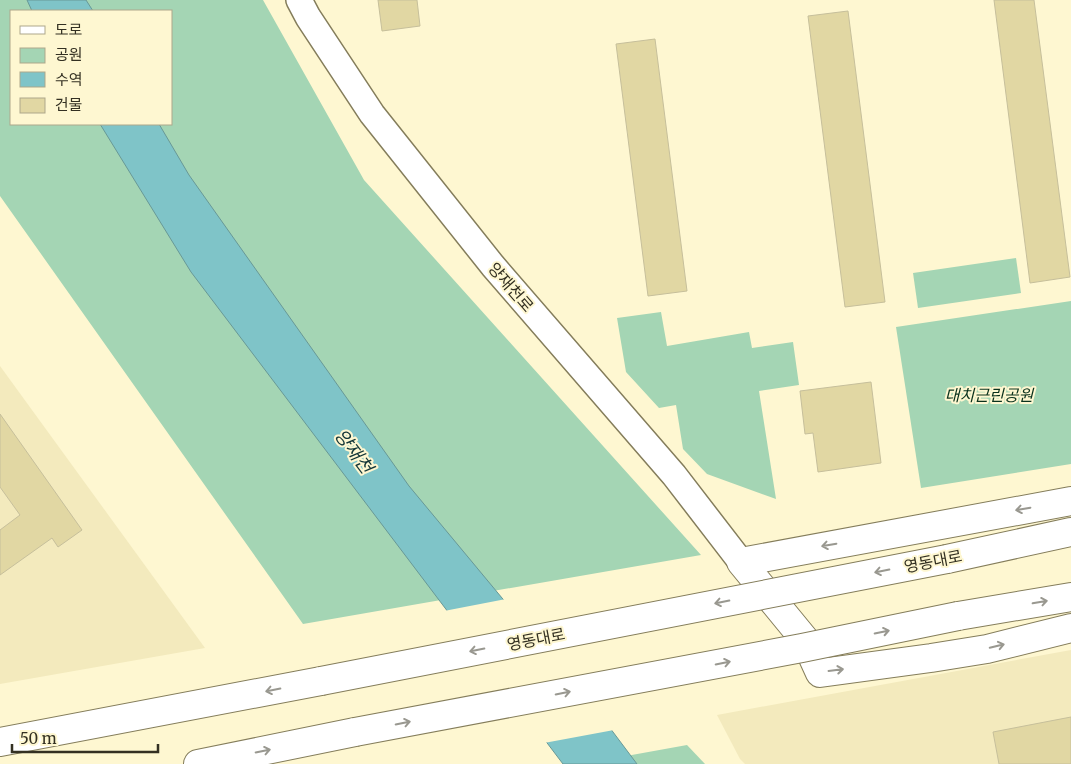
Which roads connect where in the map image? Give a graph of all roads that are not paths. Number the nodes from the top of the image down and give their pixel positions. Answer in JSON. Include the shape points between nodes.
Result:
{"nodes":[{"id":1,"x":298,"y":0,"type":"edge"},
{"id":2,"x":1071,"y":501,"type":"edge"},
{"id":3,"x":1071,"y":532,"type":"edge"},
{"id":4,"x":741,"y":562,"type":"junction"},
{"id":5,"x":1071,"y":597,"type":"edge"},
{"id":6,"x":1071,"y":628,"type":"edge"},
{"id":7,"x":0,"y":742,"type":"edge"},
{"id":8,"x":198,"y":764,"type":"edge"}],
"edges":[{"from":1,"to":4,"type":"street","name":"양재천로","via":[[378,121],[493,266],[674,475]]},
{"from":2,"to":4,"type":"main road","one_way":true},
{"from":3,"to":7,"type":"main road","name":"영동대로","one_way":true,"bridge":true},
{"from":4,"to":6,"type":"main road","one_way":true,"via":[[805,640],[820,673],[987,649]]},
{"from":8,"to":5,"type":"main road","one_way":true,"bridge":true,"via":[[958,616]]}]}
